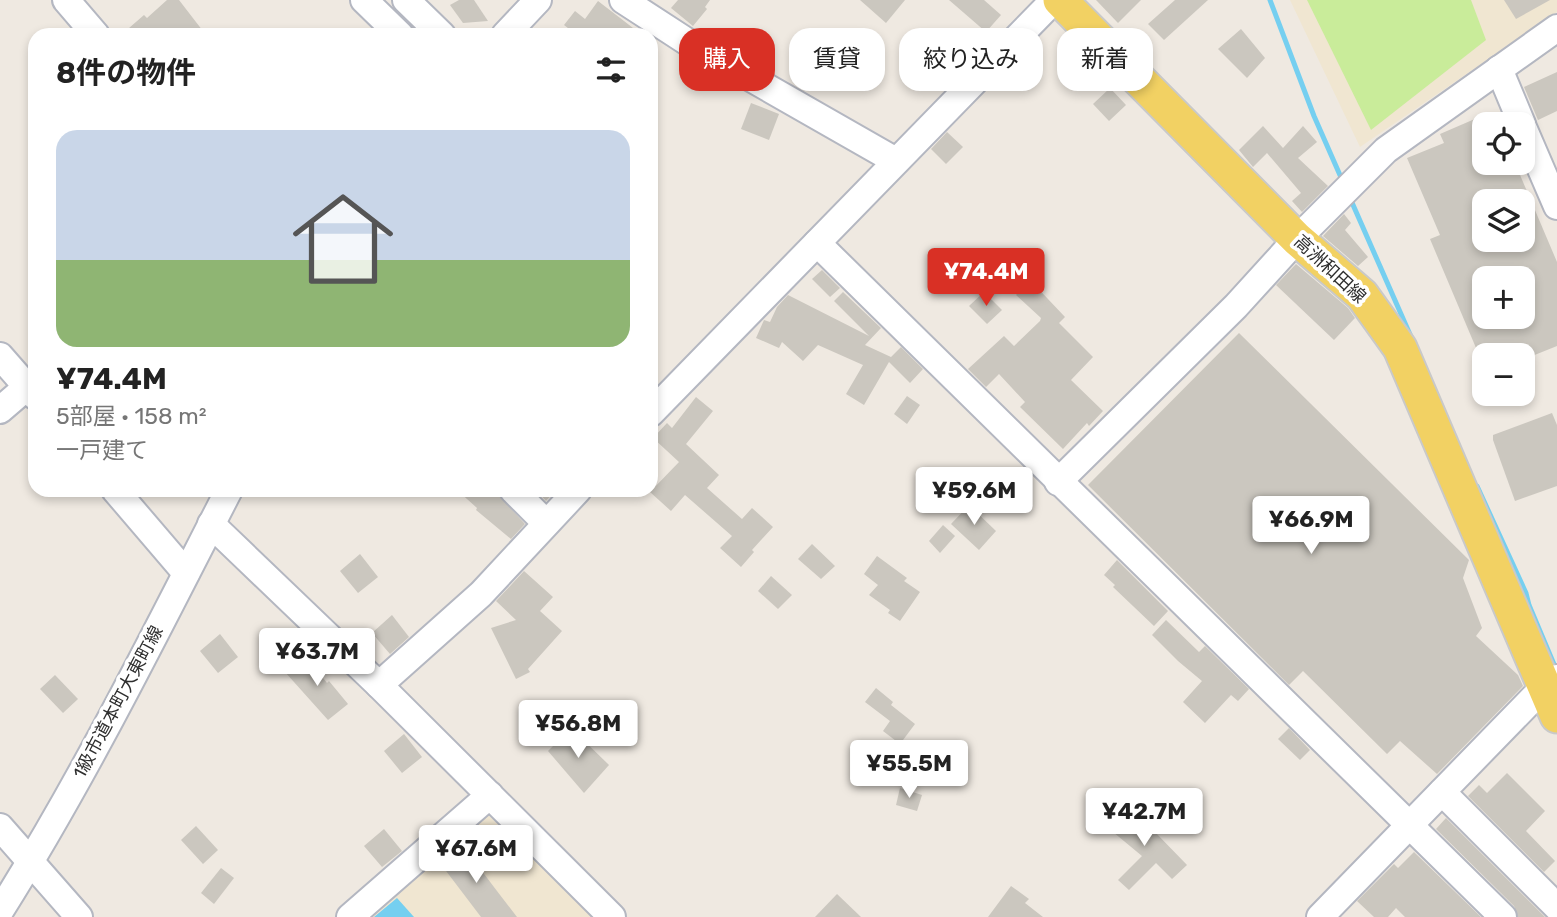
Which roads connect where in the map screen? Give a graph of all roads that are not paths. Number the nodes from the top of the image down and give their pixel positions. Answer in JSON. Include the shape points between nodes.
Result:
{"nodes":[{"id":1,"x":66,"y":0,"type":"edge"},
{"id":2,"x":364,"y":0,"type":"edge"},
{"id":3,"x":406,"y":0,"type":"edge"},
{"id":4,"x":538,"y":0,"type":"edge"},
{"id":5,"x":623,"y":0,"type":"edge"},
{"id":6,"x":1054,"y":0,"type":"edge"},
{"id":7,"x":1060,"y":0,"type":"edge"},
{"id":8,"x":90,"y":28,"type":"edge"},
{"id":9,"x":393,"y":28,"type":"edge"},
{"id":10,"x":435,"y":28,"type":"edge"},
{"id":11,"x":512,"y":28,"type":"edge"},
{"id":12,"x":1557,"y":28,"type":"edge"},
{"id":13,"x":1499,"y":69,"type":"junction"},
{"id":14,"x":1517,"y":112,"type":"edge"},
{"id":15,"x":1535,"y":155,"type":"edge"},
{"id":16,"x":896,"y":162,"type":"junction"},
{"id":17,"x":1557,"y":206,"type":"edge"},
{"id":18,"x":1297,"y":239,"type":"junction"},
{"id":19,"x":817,"y":243,"type":"junction"},
{"id":20,"x":0,"y":356,"type":"edge"},
{"id":21,"x":28,"y":384,"type":"edge"},
{"id":22,"x":28,"y":391,"type":"edge"},
{"id":23,"x":658,"y":407,"type":"edge"},
{"id":24,"x":0,"y":410,"type":"edge"},
{"id":25,"x":1058,"y":482,"type":"junction"},
{"id":26,"x":121,"y":497,"type":"edge"},
{"id":27,"x":225,"y":497,"type":"edge"},
{"id":28,"x":520,"y":497,"type":"edge"},
{"id":29,"x":571,"y":497,"type":"edge"},
{"id":30,"x":546,"y":523,"type":"junction"},
{"id":31,"x":211,"y":524,"type":"junction"},
{"id":32,"x":186,"y":573,"type":"junction"},
{"id":33,"x":379,"y":685,"type":"junction"},
{"id":34,"x":1552,"y":694,"type":"edge"},
{"id":35,"x":1442,"y":792,"type":"junction"},
{"id":36,"x":490,"y":795,"type":"junction"},
{"id":37,"x":1410,"y":825,"type":"junction"},
{"id":38,"x":0,"y":827,"type":"edge"},
{"id":39,"x":31,"y":862,"type":"junction"},
{"id":40,"x":1557,"y":907,"type":"edge"},
{"id":41,"x":0,"y":911,"type":"edge"},
{"id":42,"x":79,"y":917,"type":"edge"},
{"id":43,"x":350,"y":917,"type":"edge"},
{"id":44,"x":612,"y":917,"type":"edge"},
{"id":45,"x":1321,"y":917,"type":"edge"},
{"id":46,"x":1503,"y":917,"type":"edge"}],
"edges":[{"from":1,"to":8,"type":"street"},
{"from":2,"to":9,"type":"street"},
{"from":3,"to":10,"type":"street"},
{"from":4,"to":11,"type":"street"},
{"from":5,"to":16,"type":"street"},
{"from":6,"to":16,"type":"street"},
{"from":7,"to":18,"type":"main road","name":"高洲和田線"},
{"from":12,"to":13,"type":"street"},
{"from":13,"to":14,"type":"street"},
{"from":13,"to":18,"type":"street","via":[[1386,150]]},
{"from":15,"to":17,"type":"street"},
{"from":16,"to":19,"type":"street"},
{"from":18,"to":25,"type":"street"},
{"from":18,"to":34,"type":"main road","name":"高洲和田線","via":[[1362,295],[1400,348]]},
{"from":19,"to":23,"type":"street"},
{"from":19,"to":25,"type":"street"},
{"from":20,"to":21,"type":"street"},
{"from":22,"to":24,"type":"street"},
{"from":25,"to":37,"type":"street"},
{"from":26,"to":32,"type":"street"},
{"from":27,"to":31,"type":"street","name":"1級市道本町大東町線"},
{"from":28,"to":30,"type":"street"},
{"from":29,"to":30,"type":"street"},
{"from":30,"to":33,"type":"street","via":[[481,594]]},
{"from":31,"to":32,"type":"street","name":"1級市道本町大東町線"},
{"from":31,"to":33,"type":"street"},
{"from":32,"to":39,"type":"street","name":"1級市道本町大東町線"},
{"from":33,"to":36,"type":"street"},
{"from":34,"to":35,"type":"street"},
{"from":35,"to":37,"type":"street"},
{"from":35,"to":40,"type":"street"},
{"from":36,"to":43,"type":"street"},
{"from":36,"to":44,"type":"street"},
{"from":37,"to":45,"type":"street"},
{"from":37,"to":46,"type":"street"},
{"from":38,"to":39,"type":"street"},
{"from":39,"to":41,"type":"street","name":"1級市道本町大東町線"},
{"from":39,"to":42,"type":"street"}]}
